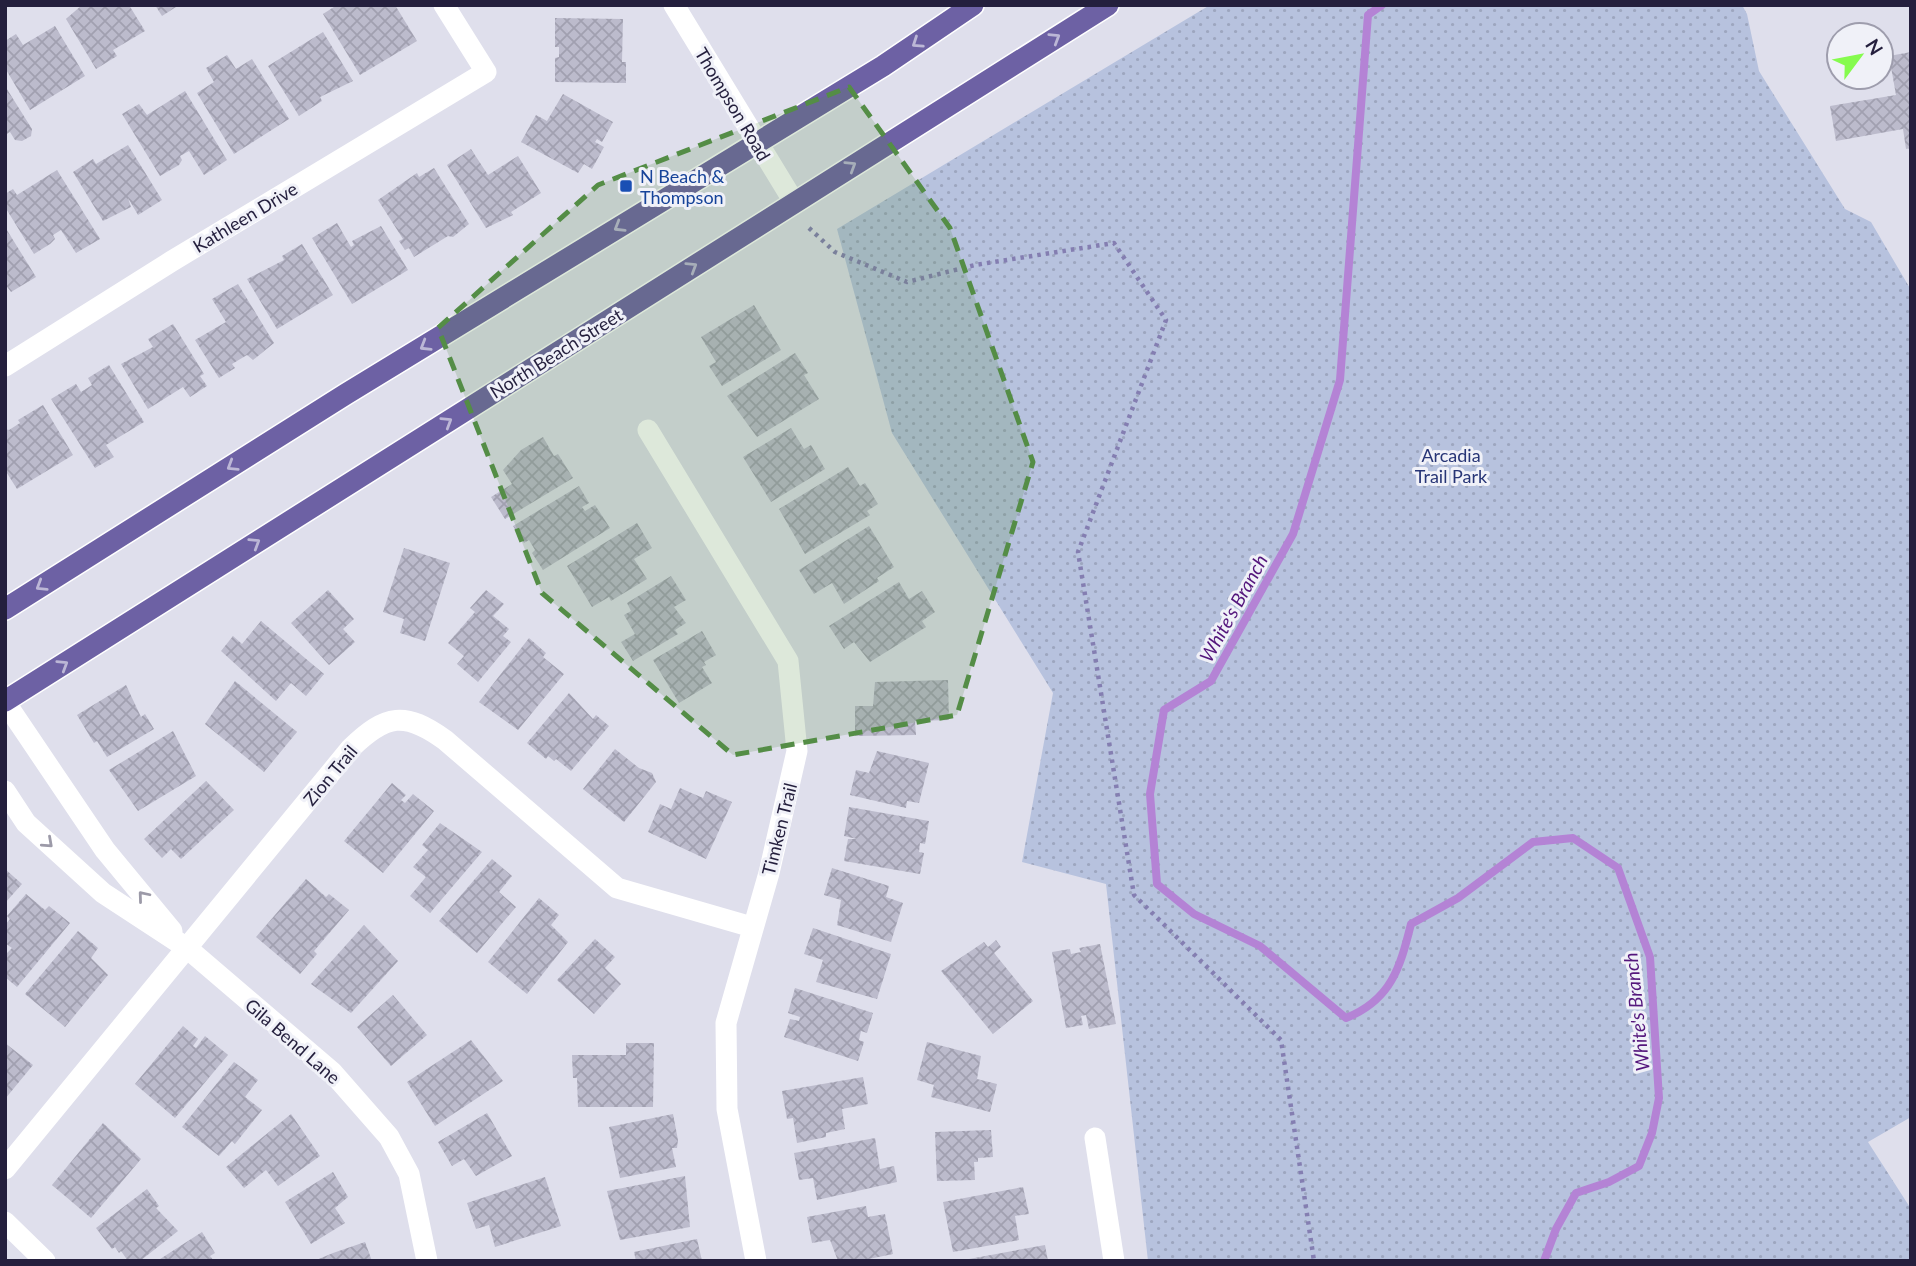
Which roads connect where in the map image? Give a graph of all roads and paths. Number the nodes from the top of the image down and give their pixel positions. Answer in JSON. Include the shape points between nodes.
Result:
{"nodes":[{"id":1,"x":444,"y":5,"type":"edge"},
{"id":2,"x":674,"y":5,"type":"edge"},
{"id":3,"x":973,"y":5,"type":"edge"},
{"id":4,"x":1108,"y":5,"type":"edge"},
{"id":5,"x":757,"y":143,"type":"junction"},
{"id":6,"x":794,"y":202,"type":"junction"},
{"id":7,"x":809,"y":228,"type":"dead end"},
{"id":8,"x":5,"y":366,"type":"edge"},
{"id":9,"x":648,"y":430,"type":"dead end"},
{"id":10,"x":5,"y":609,"type":"edge"},
{"id":11,"x":5,"y":701,"type":"edge"},
{"id":12,"x":5,"y":791,"type":"edge"},
{"id":13,"x":752,"y":927,"type":"junction"},
{"id":14,"x":187,"y":948,"type":"junction"},
{"id":15,"x":1095,"y":1138,"type":"dead end"},
{"id":16,"x":5,"y":1170,"type":"edge"},
{"id":17,"x":5,"y":1222,"type":"edge"},
{"id":18,"x":45,"y":1261,"type":"edge"},
{"id":19,"x":427,"y":1261,"type":"edge"},
{"id":20,"x":756,"y":1261,"type":"edge"},
{"id":21,"x":1114,"y":1261,"type":"edge"},
{"id":22,"x":1314,"y":1261,"type":"edge"}],
"edges":[{"from":1,"to":8,"type":"street","name":"Kathleen Drive","via":[[486,72]]},
{"from":2,"to":5,"type":"street","name":"Thompson Road"},
{"from":3,"to":5,"type":"main road","one_way":true},
{"from":6,"to":4,"type":"main road","name":"North Beach Street","one_way":true},
{"from":5,"to":6,"type":"street","name":"Thompson Road"},
{"from":5,"to":10,"type":"main road","one_way":true},
{"from":11,"to":6,"type":"main road","name":"North Beach Street","one_way":true},
{"from":7,"to":22,"type":"path","via":[[835,252],[907,282],[975,265],[1114,243],[1166,320],[1078,552],[1134,895],[1281,1040]]},
{"from":9,"to":13,"type":"street","name":"Timken Trail","via":[[788,661],[797,751],[782,825]]},
{"from":14,"to":11,"type":"street","name":"Gila Bend Lane","one_way":true,"via":[[105,850]]},
{"from":12,"to":14,"type":"street","name":"Gila Bend Lane","one_way":true,"via":[[26,823],[103,893]]},
{"from":13,"to":14,"type":"street","name":"Zion Trail","via":[[617,888],[445,740],[420,722],[393,720],[370,730],[351,748]]},
{"from":13,"to":20,"type":"street","name":"Timken Trail","via":[[726,1023],[727,1109]]},
{"from":14,"to":16,"type":"street","name":"Zion Trail"},
{"from":14,"to":19,"type":"street","name":"Gila Bend Lane","via":[[332,1072],[389,1137],[409,1174]]},
{"from":15,"to":21,"type":"street"},
{"from":17,"to":18,"type":"street"}]}
